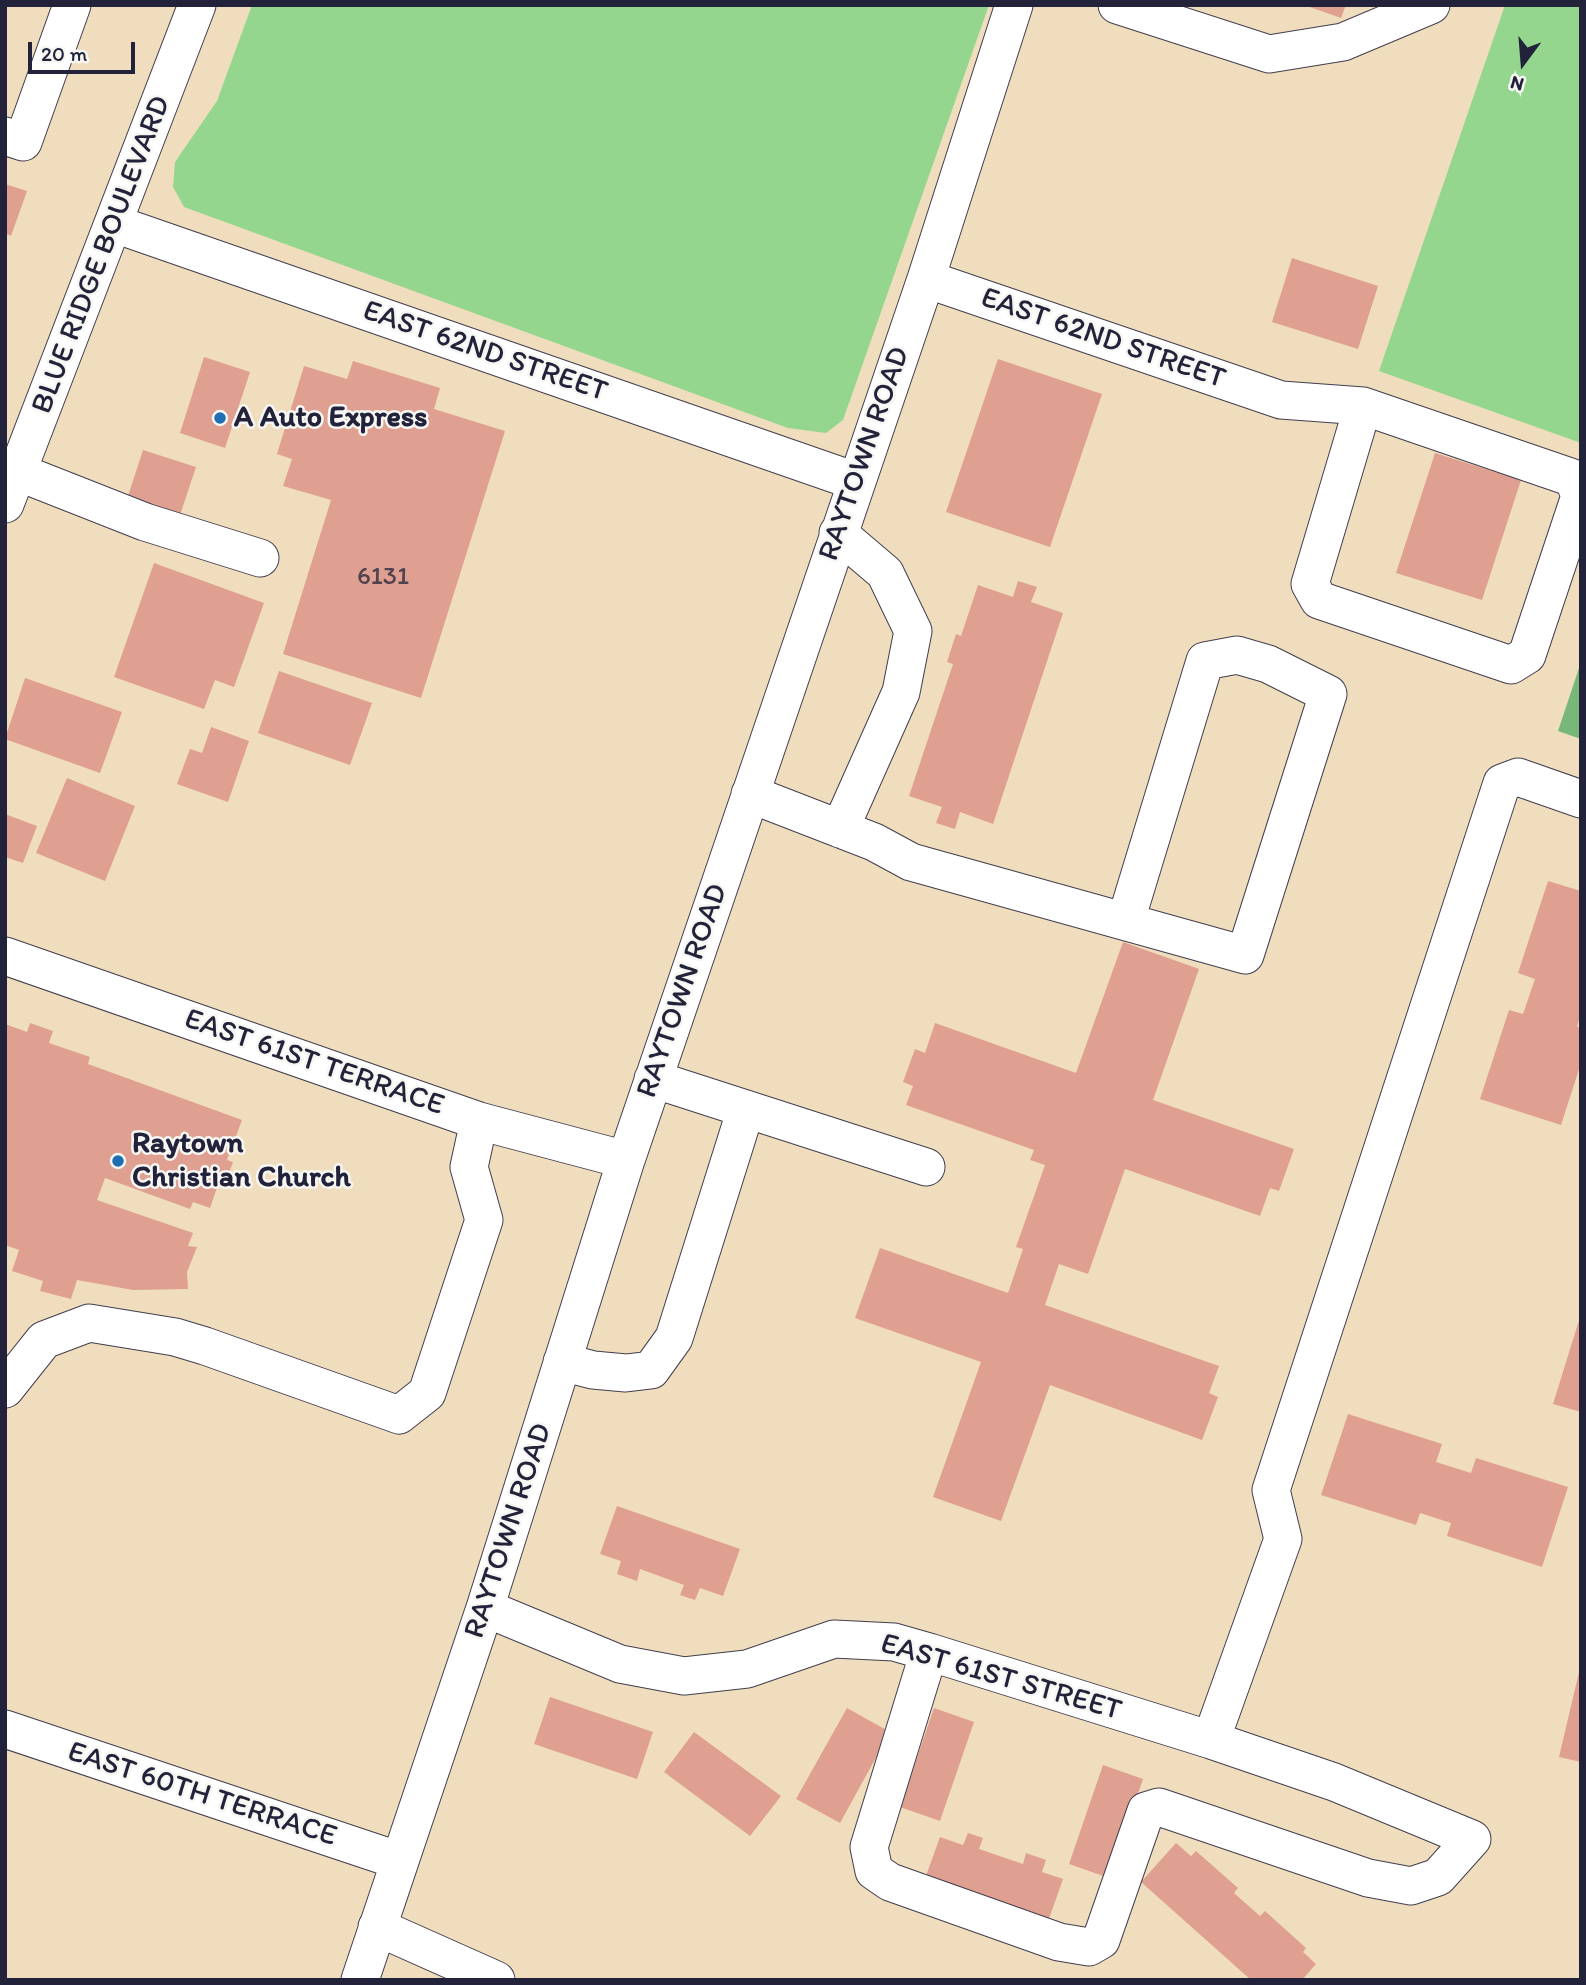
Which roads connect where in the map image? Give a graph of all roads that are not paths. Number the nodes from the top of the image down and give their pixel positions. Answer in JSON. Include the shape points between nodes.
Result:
{"nodes":[{"id":1,"x":72,"y":5,"type":"edge"},
{"id":2,"x":197,"y":5,"type":"edge"},
{"id":3,"x":1014,"y":5,"type":"edge"},
{"id":4,"x":1117,"y":5,"type":"edge"},
{"id":5,"x":1431,"y":5,"type":"edge"},
{"id":6,"x":5,"y":136,"type":"edge"},
{"id":7,"x":116,"y":224,"type":"junction"},
{"id":8,"x":926,"y":279,"type":"junction"},
{"id":9,"x":1363,"y":407,"type":"junction"},
{"id":10,"x":855,"y":481,"type":"junction"},
{"id":11,"x":12,"y":488,"type":"edge"},
{"id":12,"x":838,"y":533,"type":"junction"},
{"id":13,"x":260,"y":558,"type":"dead end"},
{"id":14,"x":750,"y":794,"type":"junction"},
{"id":15,"x":1581,"y":799,"type":"edge"},
{"id":16,"x":840,"y":829,"type":"junction"},
{"id":17,"x":1126,"y":920,"type":"junction"},
{"id":18,"x":5,"y":956,"type":"edge"},
{"id":19,"x":653,"y":1079,"type":"junction"},
{"id":20,"x":746,"y":1109,"type":"junction"},
{"id":21,"x":479,"y":1121,"type":"junction"},
{"id":22,"x":626,"y":1160,"type":"junction"},
{"id":23,"x":926,"y":1167,"type":"dead end"},
{"id":24,"x":562,"y":1362,"type":"junction"},
{"id":25,"x":5,"y":1389,"type":"edge"},
{"id":26,"x":485,"y":1608,"type":"junction"},
{"id":27,"x":929,"y":1652,"type":"junction"},
{"id":28,"x":5,"y":1729,"type":"edge"},
{"id":29,"x":1211,"y":1740,"type":"junction"},
{"id":30,"x":400,"y":1861,"type":"junction"},
{"id":31,"x":377,"y":1927,"type":"junction"},
{"id":32,"x":360,"y":1980,"type":"edge"},
{"id":33,"x":496,"y":1980,"type":"edge"}],
"edges":[{"from":1,"to":6,"type":"street","via":[[23,142]]},
{"from":2,"to":7,"type":"street","name":"BLUE RIDGE BOULEVARD"},
{"from":3,"to":8,"type":"street","name":"RAYTOWN ROAD"},
{"from":4,"to":5,"type":"street","via":[[1269,54],[1343,42]]},
{"from":7,"to":10,"type":"street","name":"EAST 62ND STREET"},
{"from":7,"to":11,"type":"street","name":"BLUE RIDGE BOULEVARD"},
{"from":8,"to":9,"type":"street","name":"EAST 62ND STREET","via":[[1281,400]]},
{"from":8,"to":10,"type":"street","name":"RAYTOWN ROAD"},
{"from":9,"to":9,"type":"street","name":"EAST 62ND STREET","via":[[1573,478],[1580,496],[1527,655],[1511,665],[1320,600],[1310,584]]},
{"from":10,"to":12,"type":"street","name":"RAYTOWN ROAD"},
{"from":11,"to":13,"type":"street"},
{"from":12,"to":14,"type":"street","name":"RAYTOWN ROAD"},
{"from":12,"to":16,"type":"street","via":[[885,573],[913,631],[901,692]]},
{"from":14,"to":16,"type":"street"},
{"from":14,"to":19,"type":"street","name":"RAYTOWN ROAD"},
{"from":15,"to":29,"type":"street","via":[[1518,777],[1502,783],[1271,1490],[1283,1539]]},
{"from":16,"to":17,"type":"street","via":[[911,862]]},
{"from":17,"to":17,"type":"street","via":[[1245,955],[1328,694],[1268,664],[1237,655],[1205,661]]},
{"from":18,"to":21,"type":"street","name":"EAST 61ST TERRACE"},
{"from":19,"to":20,"type":"street"},
{"from":19,"to":22,"type":"street","name":"RAYTOWN ROAD"},
{"from":20,"to":23,"type":"street"},
{"from":20,"to":24,"type":"street","via":[[674,1338],[651,1370],[626,1373]]},
{"from":21,"to":22,"type":"street","name":"EAST 61ST TERRACE"},
{"from":21,"to":25,"type":"street","via":[[469,1167],[484,1220],[427,1394],[399,1415],[175,1337],[89,1324],[44,1340]]},
{"from":22,"to":24,"type":"street","name":"RAYTOWN ROAD"},
{"from":24,"to":26,"type":"street","name":"RAYTOWN ROAD"},
{"from":26,"to":27,"type":"street","name":"EAST 61ST STREET","via":[[620,1664],[684,1676],[747,1669],[834,1639],[894,1642]]},
{"from":26,"to":30,"type":"street","name":"RAYTOWN ROAD"},
{"from":27,"to":29,"type":"street","name":"EAST 61ST STREET"},
{"from":27,"to":29,"type":"street","name":"EAST 61ST STREET","via":[[869,1847],[874,1871],[890,1882],[1059,1942],[1089,1947],[1101,1940],[1146,1811],[1159,1807],[1368,1878],[1411,1886],[1438,1877],[1472,1839],[1334,1782]]},
{"from":28,"to":30,"type":"street","name":"EAST 60TH TERRACE"},
{"from":30,"to":31,"type":"street","name":"RAYTOWN ROAD"},
{"from":31,"to":32,"type":"street","name":"RAYTOWN ROAD"},
{"from":31,"to":33,"type":"street"}]}
